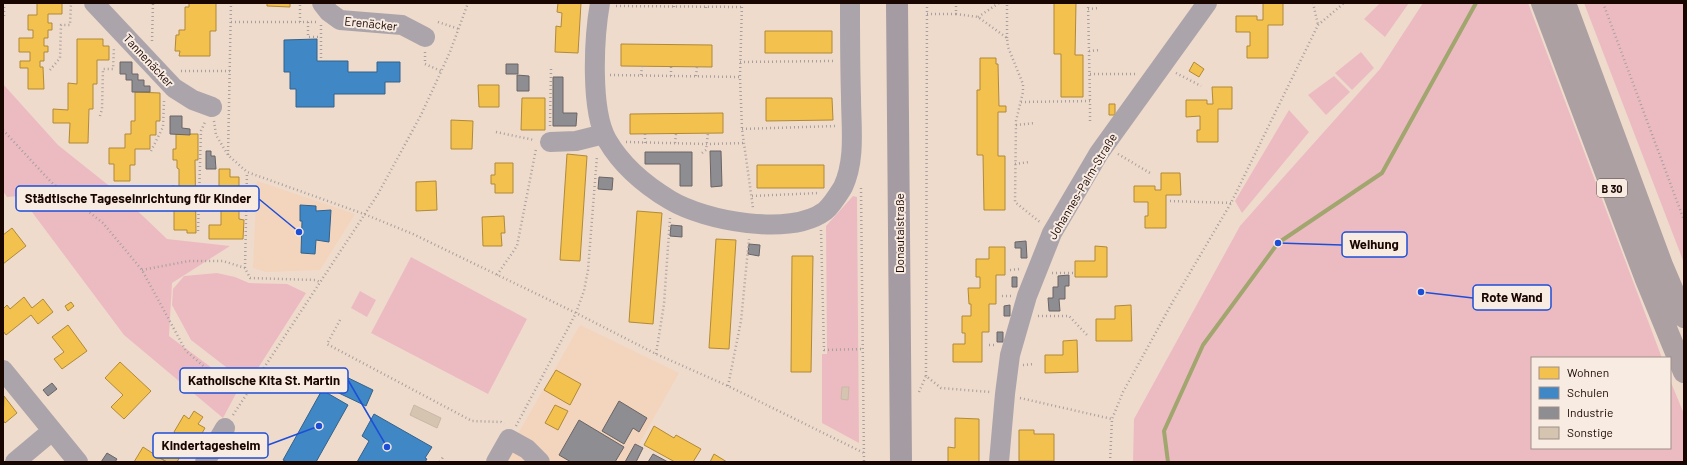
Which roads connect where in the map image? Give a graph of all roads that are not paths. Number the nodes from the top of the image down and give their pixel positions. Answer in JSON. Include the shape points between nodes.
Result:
{"nodes":[{"id":1,"x":94,"y":3,"type":"edge"},
{"id":2,"x":322,"y":3,"type":"edge"},
{"id":3,"x":850,"y":3,"type":"edge"},
{"id":4,"x":897,"y":3,"type":"edge"},
{"id":5,"x":1207,"y":3,"type":"edge"},
{"id":6,"x":1542,"y":3,"type":"edge"},
{"id":7,"x":1565,"y":3,"type":"edge"},
{"id":8,"x":600,"y":4,"type":"edge"},
{"id":9,"x":425,"y":37,"type":"road end"},
{"id":10,"x":212,"y":106,"type":"road end"},
{"id":11,"x":606,"y":137,"type":"junction"},
{"id":12,"x":544,"y":141,"type":"road end"},
{"id":13,"x":1684,"y":317,"type":"edge"},
{"id":14,"x":3,"y":370,"type":"edge"},
{"id":15,"x":1684,"y":372,"type":"edge"},
{"id":16,"x":225,"y":428,"type":"road end"},
{"id":17,"x":52,"y":430,"type":"junction"},
{"id":18,"x":534,"y":455,"type":"edge"},
{"id":19,"x":15,"y":462,"type":"edge"},
{"id":20,"x":78,"y":462,"type":"edge"},
{"id":21,"x":205,"y":462,"type":"edge"},
{"id":22,"x":496,"y":462,"type":"edge"},
{"id":23,"x":901,"y":462,"type":"edge"},
{"id":24,"x":1000,"y":462,"type":"edge"}],
"edges":[{"from":1,"to":10,"type":"street","name":"Tannenäcker","via":[[169,83],[193,100]]},
{"from":2,"to":9,"type":"street","name":"Erenäcker","via":[[340,20],[402,25]]},
{"from":3,"to":11,"type":"street","via":[[851,155],[848,174],[839,193],[832,204],[821,213],[795,222],[753,225],[696,212],[650,187],[630,170]]},
{"from":4,"to":23,"type":"main road","name":"Donautalstraße"},
{"from":5,"to":24,"type":"street","name":"Johannes-Palm-Straße","via":[[1104,146],[1052,233],[1037,267],[1010,355]]},
{"from":6,"to":15,"type":"highway","number":"B 30","via":[[1645,277]]},
{"from":7,"to":13,"type":"highway","number":"B 30","via":[[1662,265]]},
{"from":8,"to":11,"type":"street","via":[[595,75],[596,102]]},
{"from":11,"to":12,"type":"street","via":[[576,141]]},
{"from":14,"to":17,"type":"street"},
{"from":16,"to":21,"type":"street"},
{"from":17,"to":19,"type":"street"},
{"from":17,"to":20,"type":"street"},
{"from":18,"to":22,"type":"street","via":[[512,435]]}]}
